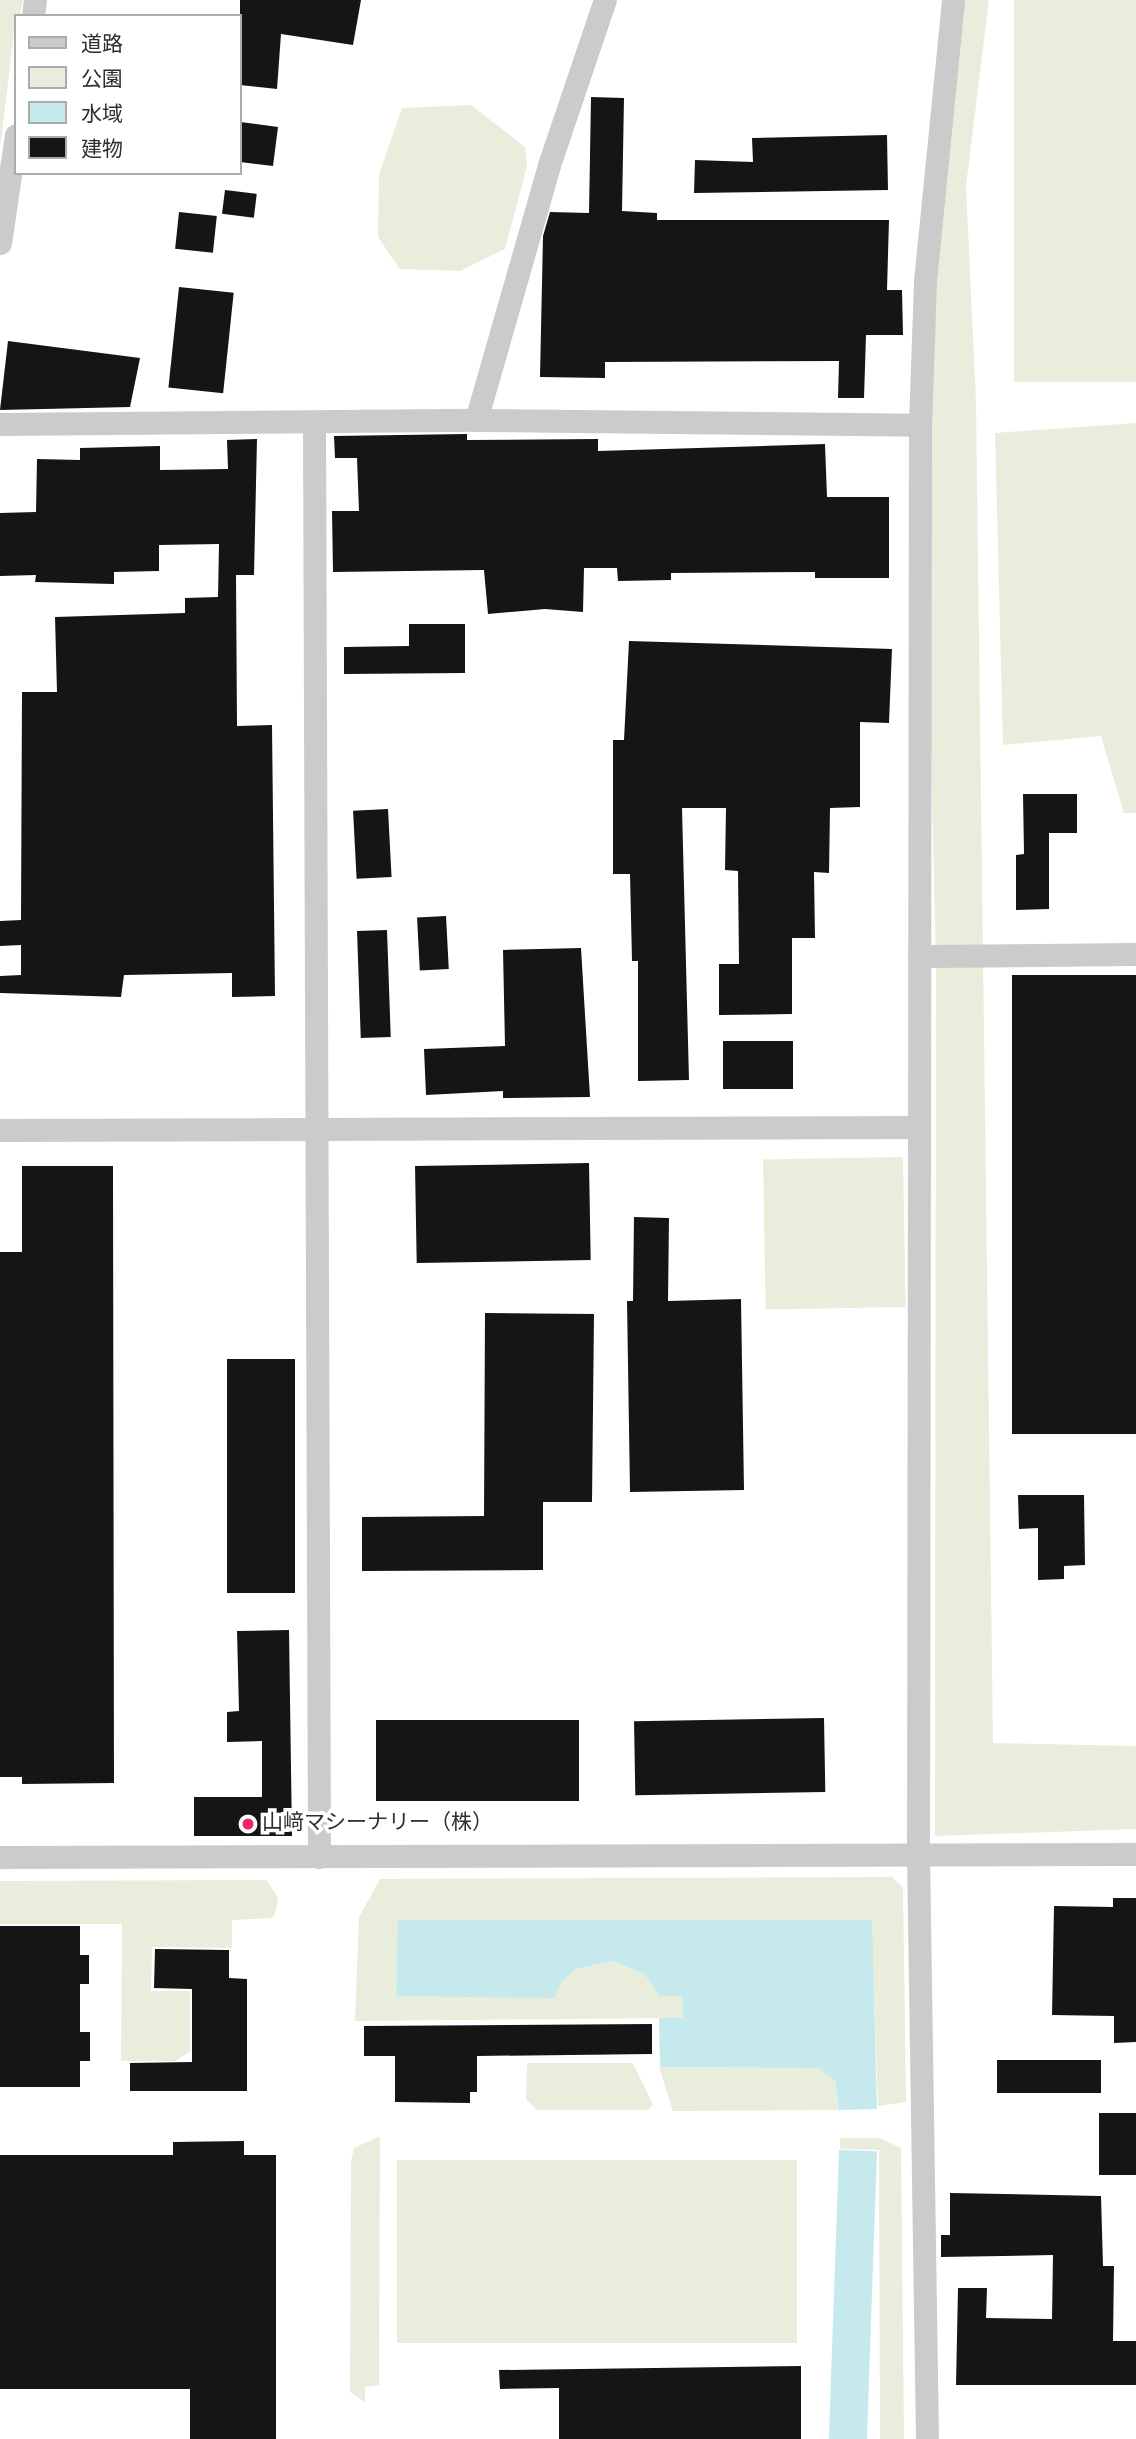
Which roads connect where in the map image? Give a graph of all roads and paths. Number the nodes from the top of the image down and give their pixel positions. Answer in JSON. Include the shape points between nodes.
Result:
{"nodes":[{"id":1,"x":605,"y":0,"type":"edge"},
{"id":2,"x":953,"y":0,"type":"edge"},
{"id":3,"x":14,"y":148,"type":"edge"},
{"id":4,"x":0,"y":243,"type":"edge"},
{"id":5,"x":476,"y":420,"type":"junction"},
{"id":6,"x":0,"y":424,"type":"edge"},
{"id":7,"x":314,"y":424,"type":"junction"},
{"id":8,"x":920,"y":425,"type":"junction"},
{"id":9,"x":1136,"y":954,"type":"edge"},
{"id":10,"x":919,"y":956,"type":"junction"},
{"id":11,"x":919,"y":1126,"type":"junction"},
{"id":12,"x":317,"y":1129,"type":"junction"},
{"id":13,"x":0,"y":1130,"type":"edge"},
{"id":14,"x":1136,"y":1854,"type":"edge"},
{"id":15,"x":918,"y":1856,"type":"junction"},
{"id":16,"x":0,"y":1857,"type":"edge"},
{"id":17,"x":319,"y":1857,"type":"junction"},
{"id":18,"x":927,"y":2439,"type":"edge"}],
"edges":[{"from":1,"to":5,"type":"street","via":[[549,165]]},
{"from":2,"to":8,"type":"street","via":[[925,281]]},
{"from":3,"to":4,"type":"street"},
{"from":5,"to":7,"type":"street"},
{"from":5,"to":8,"type":"street"},
{"from":6,"to":7,"type":"street"},
{"from":7,"to":12,"type":"street"},
{"from":8,"to":10,"type":"street"},
{"from":9,"to":10,"type":"street"},
{"from":10,"to":11,"type":"street"},
{"from":11,"to":12,"type":"street"},
{"from":11,"to":15,"type":"street"},
{"from":12,"to":13,"type":"street"},
{"from":12,"to":17,"type":"street"},
{"from":14,"to":15,"type":"street"},
{"from":15,"to":17,"type":"street"},
{"from":15,"to":18,"type":"street"},
{"from":16,"to":17,"type":"street"}]}
